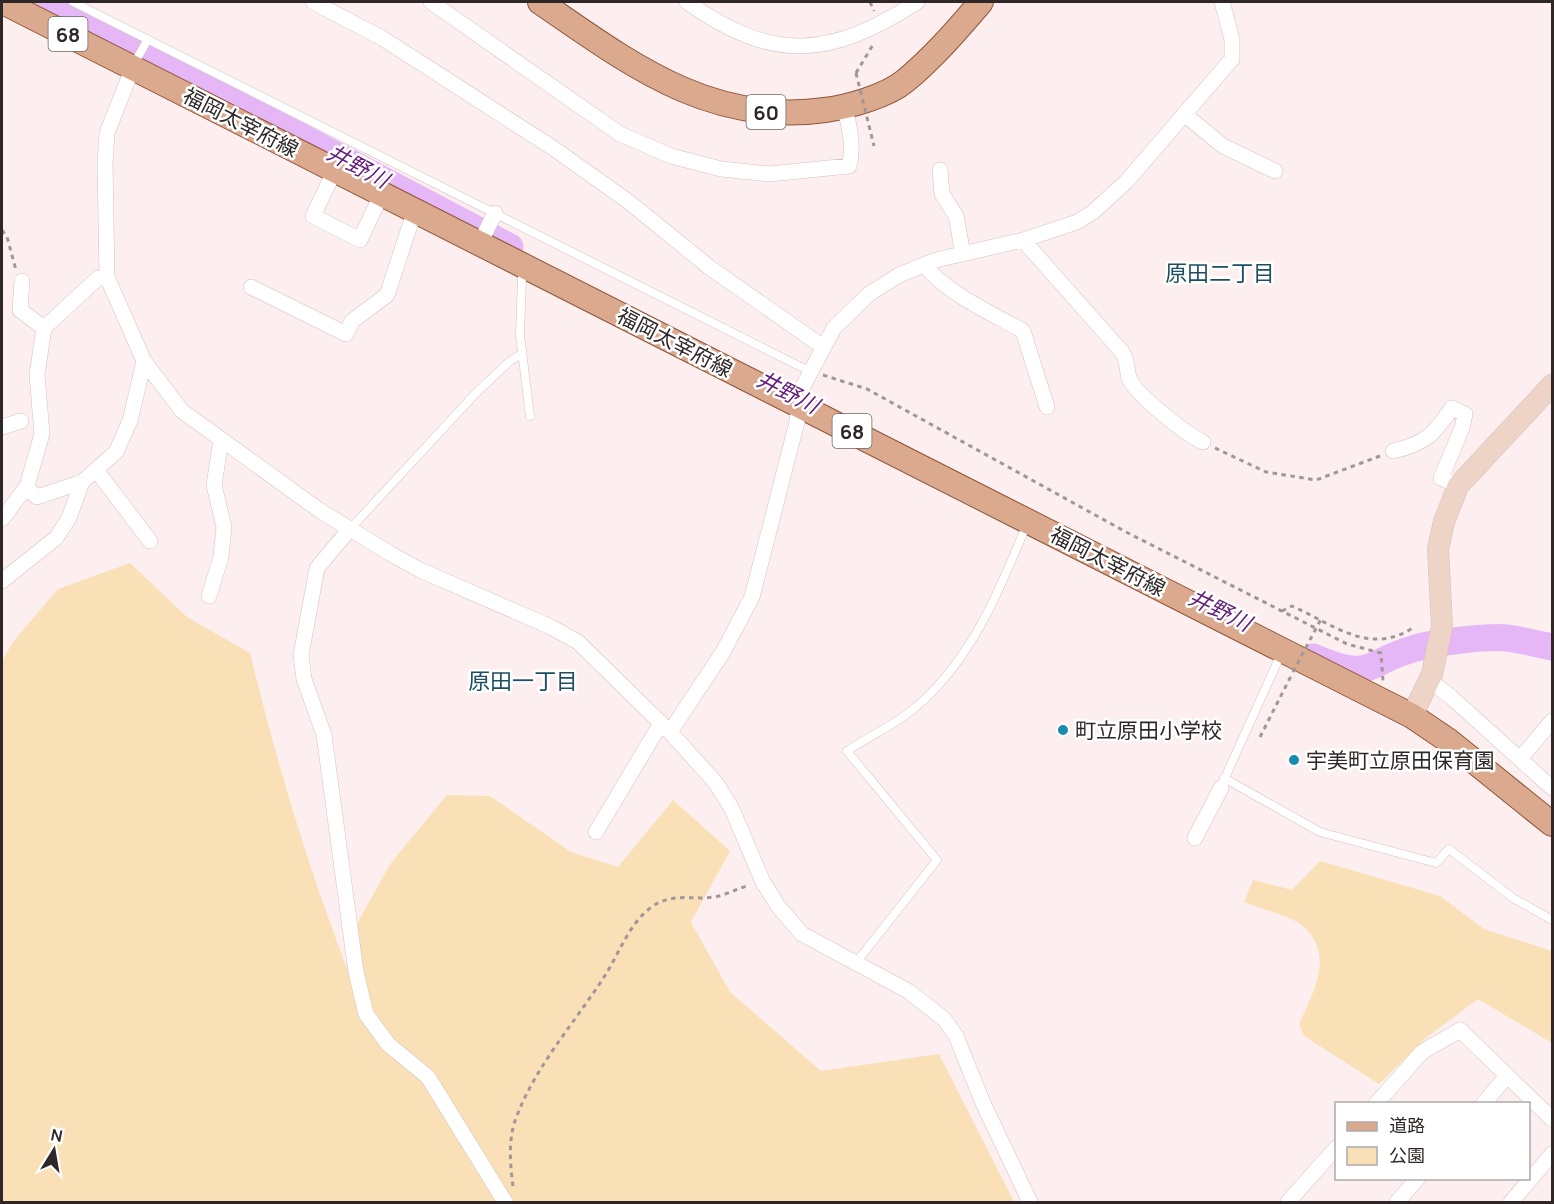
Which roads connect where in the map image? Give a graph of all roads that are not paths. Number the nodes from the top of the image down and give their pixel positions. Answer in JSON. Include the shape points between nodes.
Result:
{"nodes":[{"id":1,"x":3,"y":2,"type":"edge"},
{"id":2,"x":73,"y":2,"type":"edge"},
{"id":3,"x":313,"y":2,"type":"edge"},
{"id":4,"x":431,"y":2,"type":"edge"},
{"id":5,"x":540,"y":2,"type":"edge"},
{"id":6,"x":687,"y":2,"type":"edge"},
{"id":7,"x":917,"y":2,"type":"edge"},
{"id":8,"x":981,"y":2,"type":"edge"},
{"id":9,"x":1222,"y":2,"type":"edge"},
{"id":10,"x":148,"y":39,"type":"junction"},
{"id":11,"x":135,"y":63,"type":"junction"},
{"id":12,"x":844,"y":108,"type":"junction"},
{"id":13,"x":1184,"y":114,"type":"junction"},
{"id":14,"x":335,"y":170,"type":"junction"},
{"id":15,"x":940,"y":170,"type":"dead end"},
{"id":16,"x":1275,"y":171,"type":"dead end"},
{"id":17,"x":382,"y":193,"type":"junction"},
{"id":18,"x":415,"y":210,"type":"junction"},
{"id":19,"x":495,"y":213,"type":"junction"},
{"id":20,"x":481,"y":240,"type":"junction"},
{"id":21,"x":1023,"y":240,"type":"junction"},
{"id":22,"x":963,"y":254,"type":"junction"},
{"id":23,"x":924,"y":265,"type":"junction"},
{"id":24,"x":527,"y":267,"type":"junction"},
{"id":25,"x":107,"y":277,"type":"junction"},
{"id":26,"x":22,"y":281,"type":"road end"},
{"id":27,"x":251,"y":287,"type":"dead end"},
{"id":28,"x":44,"y":328,"type":"junction"},
{"id":29,"x":823,"y":347,"type":"junction"},
{"id":30,"x":521,"y":354,"type":"junction"},
{"id":31,"x":144,"y":361,"type":"junction"},
{"id":32,"x":811,"y":372,"type":"junction"},
{"id":33,"x":1552,"y":385,"type":"edge"},
{"id":34,"x":799,"y":405,"type":"junction"},
{"id":35,"x":1047,"y":407,"type":"dead end"},
{"id":36,"x":530,"y":416,"type":"dead end"},
{"id":37,"x":21,"y":421,"type":"dead end"},
{"id":38,"x":2,"y":427,"type":"edge"},
{"id":39,"x":221,"y":440,"type":"junction"},
{"id":40,"x":1203,"y":442,"type":"road end"},
{"id":41,"x":1393,"y":451,"type":"road end"},
{"id":42,"x":96,"y":470,"type":"junction"},
{"id":43,"x":82,"y":482,"type":"junction"},
{"id":44,"x":1458,"y":486,"type":"junction"},
{"id":45,"x":26,"y":488,"type":"junction"},
{"id":46,"x":2,"y":519,"type":"edge"},
{"id":47,"x":1029,"y":520,"type":"junction"},
{"id":48,"x":350,"y":529,"type":"junction"},
{"id":49,"x":150,"y":541,"type":"dead end"},
{"id":50,"x":2,"y":581,"type":"edge"},
{"id":51,"x":209,"y":596,"type":"dead end"},
{"id":52,"x":1283,"y":650,"type":"junction"},
{"id":53,"x":1429,"y":680,"type":"junction"},
{"id":54,"x":1412,"y":716,"type":"junction"},
{"id":55,"x":1552,"y":722,"type":"edge"},
{"id":56,"x":666,"y":728,"type":"junction"},
{"id":57,"x":1520,"y":759,"type":"junction"},
{"id":58,"x":1222,"y":783,"type":"junction"},
{"id":59,"x":1552,"y":788,"type":"edge"},
{"id":60,"x":1552,"y":824,"type":"edge"},
{"id":61,"x":596,"y":832,"type":"dead end"},
{"id":62,"x":1195,"y":838,"type":"dead end"},
{"id":63,"x":1552,"y":920,"type":"edge"},
{"id":64,"x":855,"y":964,"type":"junction"},
{"id":65,"x":1508,"y":1076,"type":"junction"},
{"id":66,"x":1378,"y":1102,"type":"edge"},
{"id":67,"x":1485,"y":1102,"type":"edge"},
{"id":68,"x":1552,"y":1119,"type":"edge"},
{"id":69,"x":1335,"y":1149,"type":"edge"},
{"id":70,"x":1552,"y":1154,"type":"edge"},
{"id":71,"x":1417,"y":1180,"type":"edge"},
{"id":72,"x":510,"y":1197,"type":"edge"},
{"id":73,"x":1030,"y":1203,"type":"edge"},
{"id":74,"x":1288,"y":1203,"type":"edge"},
{"id":75,"x":1397,"y":1203,"type":"edge"},
{"id":76,"x":1511,"y":1203,"type":"edge"}],
"edges":[{"from":1,"to":11,"type":"main road","name":"福岡太宰府線","number":"68"},
{"from":2,"to":10,"type":"lane"},
{"from":3,"to":29,"type":"street","via":[[382,38],[553,147],[709,267]]},
{"from":4,"to":12,"type":"street","via":[[620,134],[698,165],[769,174],[849,166],[850,139]]},
{"from":5,"to":12,"type":"main road","number":"60","via":[[635,67],[669,85],[721,104],[791,115]]},
{"from":6,"to":7,"type":"street","via":[[729,30],[787,47],[845,39]]},
{"from":8,"to":12,"type":"main road","number":"60","via":[[904,82]]},
{"from":9,"to":13,"type":"street","via":[[1232,39],[1232,59]]},
{"from":10,"to":11,"type":"lane"},
{"from":10,"to":19,"type":"lane"},
{"from":11,"to":14,"type":"main road","name":"福岡太宰府線","number":"68"},
{"from":11,"to":25,"type":"street","via":[[107,134]]},
{"from":13,"to":16,"type":"street","via":[[1222,146]]},
{"from":13,"to":21,"type":"street","via":[[1126,182],[1093,212],[1077,222]]},
{"from":14,"to":17,"type":"main road","name":"福岡太宰府線","number":"68"},
{"from":14,"to":17,"type":"street","via":[[313,216],[360,240]]},
{"from":15,"to":22,"type":"street","via":[[942,194],[956,216]]},
{"from":17,"to":18,"type":"main road","name":"福岡太宰府線","number":"68"},
{"from":18,"to":20,"type":"main road","name":"福岡太宰府線","number":"68"},
{"from":18,"to":27,"type":"street","via":[[387,295],[352,321],[346,334]]},
{"from":19,"to":20,"type":"street"},
{"from":19,"to":32,"type":"lane"},
{"from":20,"to":24,"type":"main road","name":"福岡太宰府線","number":"68"},
{"from":21,"to":22,"type":"street"},
{"from":21,"to":40,"type":"street","via":[[1122,352],[1137,391]]},
{"from":22,"to":23,"type":"street"},
{"from":23,"to":29,"type":"street","via":[[869,294],[834,328]]},
{"from":23,"to":35,"type":"street","via":[[970,300],[1023,331]]},
{"from":24,"to":30,"type":"lane","via":[[522,278]]},
{"from":24,"to":34,"type":"main road","name":"福岡太宰府線","number":"68"},
{"from":25,"to":28,"type":"street","via":[[98,278]]},
{"from":25,"to":31,"type":"street"},
{"from":26,"to":28,"type":"street","via":[[20,310]]},
{"from":28,"to":45,"type":"street","via":[[37,375],[42,434]]},
{"from":29,"to":32,"type":"street"},
{"from":30,"to":36,"type":"lane"},
{"from":30,"to":48,"type":"lane","via":[[476,393]]},
{"from":31,"to":39,"type":"street","via":[[182,411]]},
{"from":31,"to":42,"type":"street","via":[[130,421],[116,452]]},
{"from":32,"to":34,"type":"street","via":[[800,392]]},
{"from":33,"to":44,"type":"street"},
{"from":34,"to":47,"type":"main road","name":"福岡太宰府線","number":"68"},
{"from":34,"to":56,"type":"street","via":[[752,597],[723,652]]},
{"from":37,"to":38,"type":"street"},
{"from":39,"to":48,"type":"street"},
{"from":39,"to":51,"type":"street","via":[[214,485],[224,528],[221,557]]},
{"from":41,"to":44,"type":"street","via":[[1413,446],[1434,434],[1452,408],[1466,414],[1441,478]]},
{"from":42,"to":43,"type":"street"},
{"from":42,"to":49,"type":"street"},
{"from":43,"to":45,"type":"street","via":[[37,497]]},
{"from":43,"to":50,"type":"street","via":[[69,518],[56,538]]},
{"from":44,"to":53,"type":"street","via":[[1438,549],[1442,627]]},
{"from":45,"to":46,"type":"street"},
{"from":47,"to":52,"type":"main road","name":"福岡太宰府線","number":"68"},
{"from":47,"to":64,"type":"lane","via":[[998,593],[952,668],[916,707],[847,750],[937,860]]},
{"from":48,"to":56,"type":"street","via":[[420,570],[578,642]]},
{"from":48,"to":72,"type":"street","via":[[317,568],[301,655],[304,679],[324,735],[366,1014],[388,1044],[428,1077]]},
{"from":52,"to":54,"type":"main road","name":"福岡太宰府線","number":"68"},
{"from":52,"to":58,"type":"lane"},
{"from":53,"to":54,"type":"street"},
{"from":53,"to":57,"type":"street"},
{"from":54,"to":60,"type":"main road","name":"福岡太宰府線","number":"68"},
{"from":55,"to":57,"type":"street"},
{"from":56,"to":61,"type":"street"},
{"from":56,"to":64,"type":"street","via":[[716,783],[778,906],[802,934]]},
{"from":57,"to":59,"type":"street"},
{"from":58,"to":62,"type":"street"},
{"from":58,"to":63,"type":"lane","via":[[1320,832],[1436,862],[1449,849],[1513,898]]},
{"from":64,"to":73,"type":"street","via":[[923,1001],[944,1019],[956,1036]]},
{"from":65,"to":66,"type":"street","via":[[1460,1030],[1422,1052]]},
{"from":65,"to":67,"type":"street"},
{"from":65,"to":68,"type":"street"},
{"from":69,"to":74,"type":"street"},
{"from":70,"to":76,"type":"street"},
{"from":71,"to":75,"type":"street"}]}
